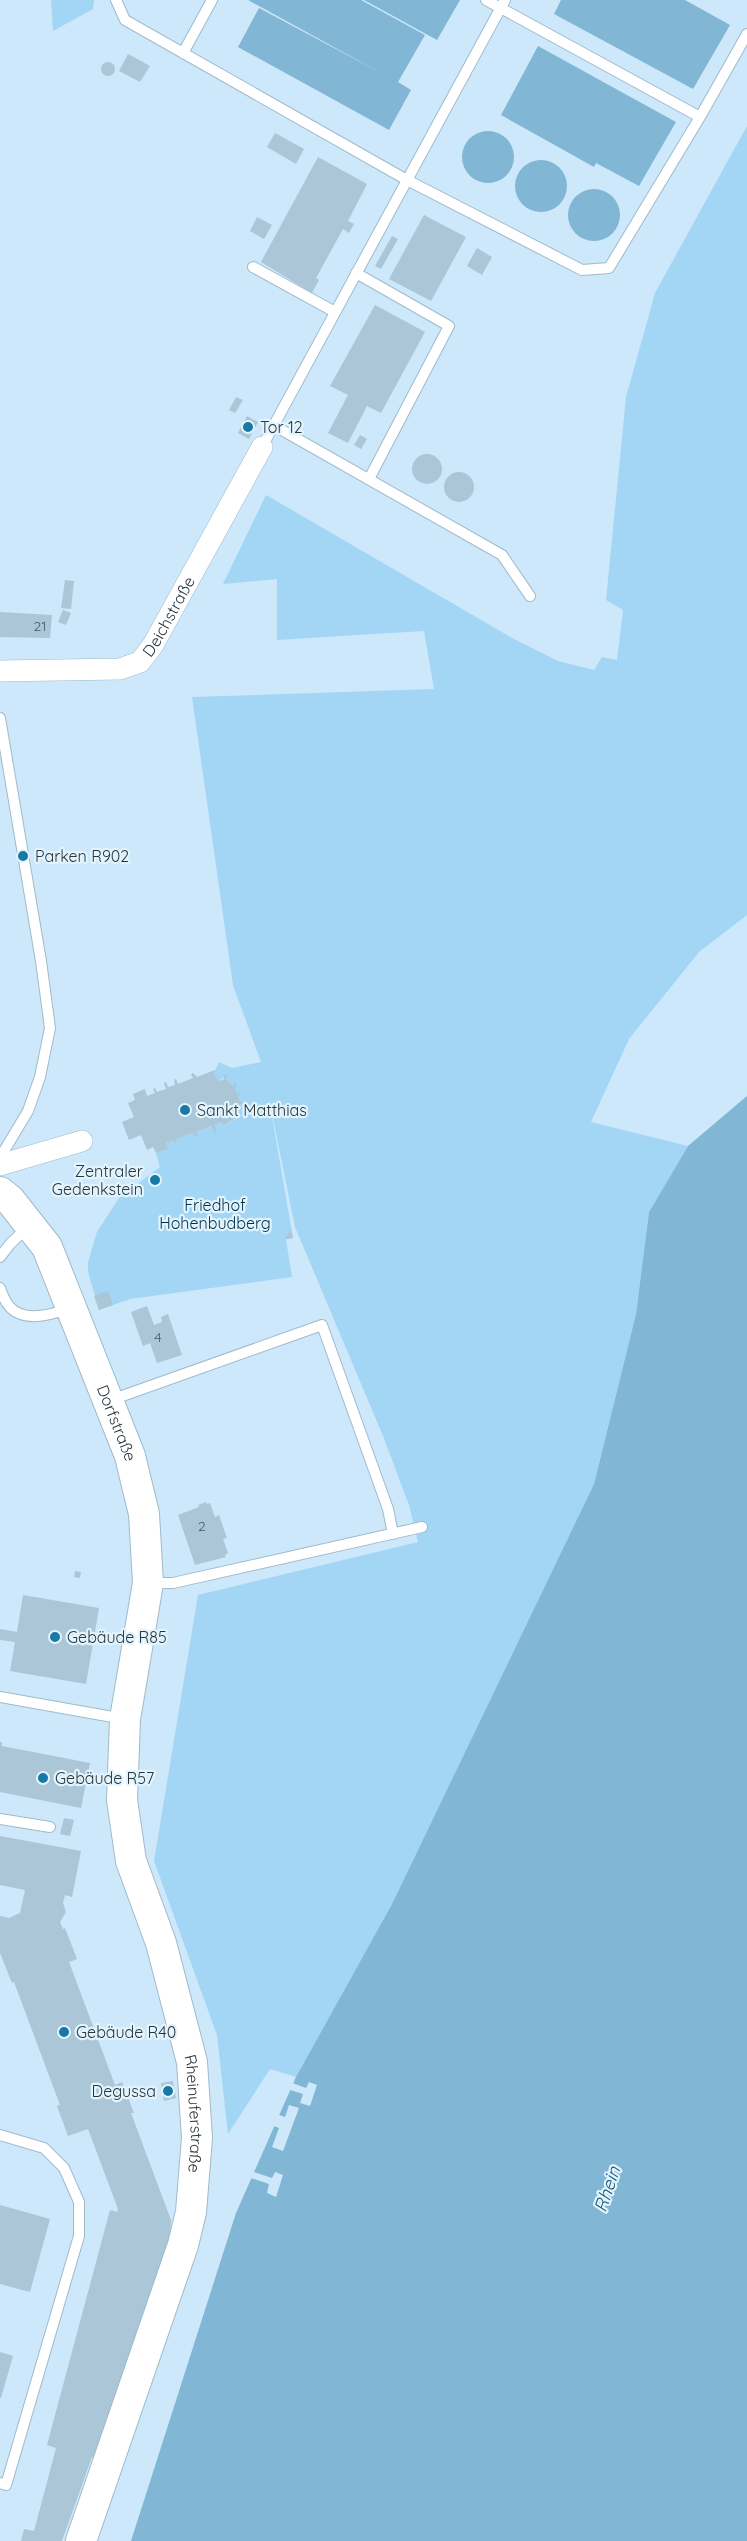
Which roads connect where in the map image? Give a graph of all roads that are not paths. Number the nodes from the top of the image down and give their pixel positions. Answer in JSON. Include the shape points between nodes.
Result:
{"nodes":[{"id":1,"x":116,"y":0,"type":"edge"},
{"id":2,"x":212,"y":0,"type":"edge"},
{"id":3,"x":486,"y":0,"type":"edge"},
{"id":4,"x":503,"y":4,"type":"edge"},
{"id":5,"x":747,"y":34,"type":"edge"},
{"id":6,"x":183,"y":53,"type":"junction"},
{"id":7,"x":700,"y":117,"type":"junction"},
{"id":8,"x":406,"y":180,"type":"junction"},
{"id":9,"x":253,"y":267,"type":"dead end"},
{"id":10,"x":356,"y":273,"type":"junction"},
{"id":11,"x":335,"y":312,"type":"junction"},
{"id":12,"x":273,"y":425,"type":"junction"},
{"id":13,"x":262,"y":447,"type":"joint"},
{"id":14,"x":369,"y":480,"type":"junction"},
{"id":15,"x":530,"y":596,"type":"dead end"},
{"id":16,"x":0,"y":671,"type":"edge"},
{"id":17,"x":0,"y":717,"type":"edge"},
{"id":18,"x":81,"y":1141,"type":"dead end"},
{"id":19,"x":4,"y":1164,"type":"edge"},
{"id":20,"x":0,"y":1192,"type":"edge"},
{"id":21,"x":31,"y":1225,"type":"junction"},
{"id":22,"x":0,"y":1257,"type":"edge"},
{"id":23,"x":0,"y":1288,"type":"edge"},
{"id":24,"x":72,"y":1307,"type":"junction"},
{"id":25,"x":109,"y":1401,"type":"junction"},
{"id":26,"x":422,"y":1527,"type":"dead end"},
{"id":27,"x":393,"y":1534,"type":"junction"},
{"id":28,"x":148,"y":1583,"type":"junction"},
{"id":29,"x":132,"y":1679,"type":"joint"},
{"id":30,"x":0,"y":1697,"type":"edge"},
{"id":31,"x":125,"y":1719,"type":"junction"},
{"id":32,"x":0,"y":1819,"type":"edge"},
{"id":33,"x":50,"y":1827,"type":"dead end"},
{"id":34,"x":0,"y":2135,"type":"edge"},
{"id":35,"x":0,"y":2483,"type":"edge"},
{"id":36,"x":81,"y":2541,"type":"edge"}],
"edges":[{"from":1,"to":6,"type":"lane","via":[[125,20]]},
{"from":2,"to":6,"type":"lane"},
{"from":3,"to":4,"type":"lane"},
{"from":4,"to":7,"type":"lane"},
{"from":4,"to":8,"type":"lane"},
{"from":5,"to":7,"type":"lane"},
{"from":6,"to":8,"type":"lane"},
{"from":7,"to":8,"type":"lane","via":[[609,268],[582,270]]},
{"from":8,"to":10,"type":"lane"},
{"from":9,"to":11,"type":"lane"},
{"from":10,"to":11,"type":"lane"},
{"from":10,"to":14,"type":"lane","via":[[449,326]]},
{"from":11,"to":12,"type":"lane"},
{"from":12,"to":13,"type":"lane"},
{"from":12,"to":14,"type":"lane"},
{"from":13,"to":16,"type":"street","name":"Deichstraße","via":[[140,662],[120,669]]},
{"from":14,"to":15,"type":"lane","via":[[502,555]]},
{"from":17,"to":19,"type":"lane","via":[[50,1028],[40,1077],[28,1111],[4,1151]]},
{"from":18,"to":19,"type":"street"},
{"from":20,"to":21,"type":"street","name":"Dorfstraße"},
{"from":21,"to":22,"type":"lane"},
{"from":21,"to":24,"type":"street","name":"Dorfstraße","via":[[47,1247]]},
{"from":23,"to":24,"type":"lane","via":[[9,1306],[17,1312],[48,1317]]},
{"from":24,"to":25,"type":"street","name":"Dorfstraße"},
{"from":25,"to":27,"type":"lane","via":[[322,1325],[388,1509]]},
{"from":25,"to":28,"type":"street","name":"Dorfstraße","via":[[130,1456],[144,1514]]},
{"from":26,"to":27,"type":"lane"},
{"from":27,"to":28,"type":"lane","via":[[173,1583]]},
{"from":28,"to":29,"type":"street","name":"Dorfstraße"},
{"from":29,"to":31,"type":"street","name":"Rheinuferstraße"},
{"from":30,"to":31,"type":"lane"},
{"from":31,"to":36,"type":"street","name":"Rheinuferstraße","via":[[122,1800],[131,1861],[161,1944],[192,2062],[197,2138],[195,2180],[191,2212],[171,2283]]},
{"from":32,"to":33,"type":"lane"},
{"from":34,"to":35,"type":"lane","via":[[44,2148],[64,2168],[79,2202],[79,2236],[6,2484]]}]}
